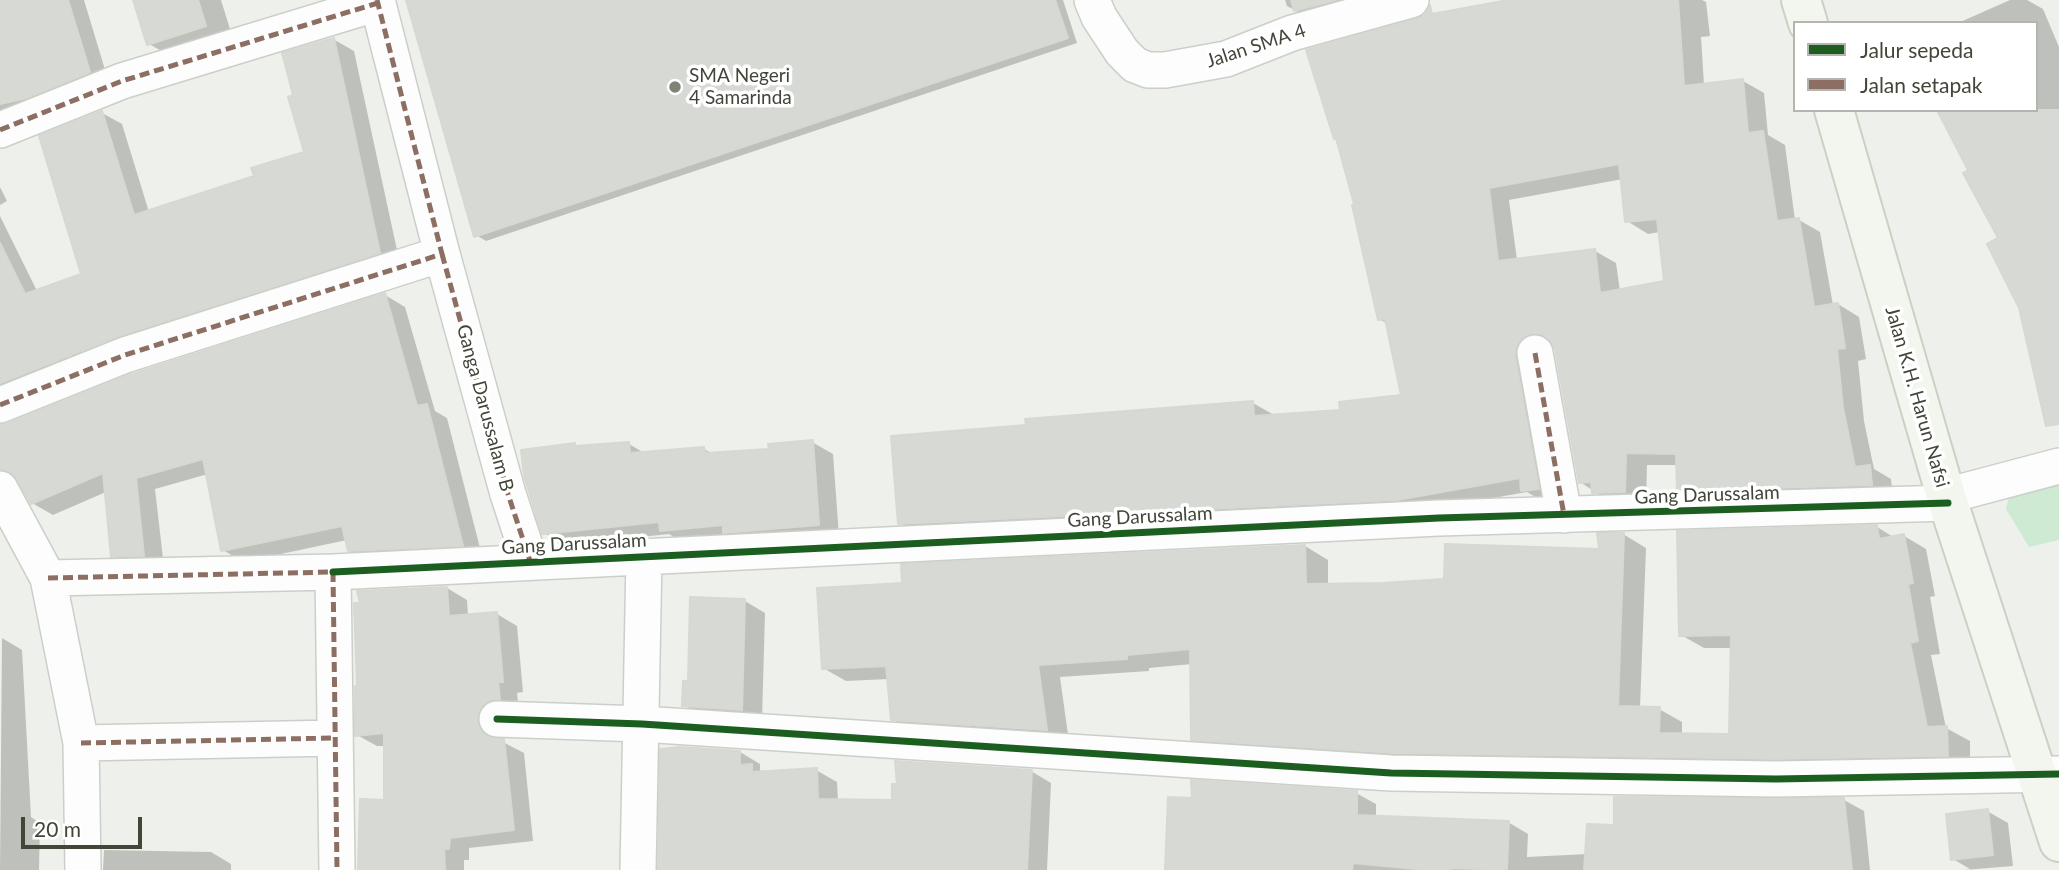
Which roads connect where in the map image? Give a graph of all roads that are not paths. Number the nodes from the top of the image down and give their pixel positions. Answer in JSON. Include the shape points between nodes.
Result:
{"nodes":[{"id":1,"x":1092,"y":0,"type":"edge"},
{"id":2,"x":1411,"y":0,"type":"edge"},
{"id":3,"x":1801,"y":0,"type":"edge"},
{"id":4,"x":377,"y":2,"type":"edge"},
{"id":5,"x":1807,"y":21,"type":"edge"},
{"id":6,"x":1834,"y":112,"type":"edge"},
{"id":7,"x":0,"y":130,"type":"edge"},
{"id":8,"x":442,"y":254,"type":"junction"},
{"id":9,"x":1535,"y":353,"type":"dead end"},
{"id":10,"x":0,"y":405,"type":"edge"},
{"id":11,"x":2059,"y":466,"type":"edge"},
{"id":12,"x":0,"y":489,"type":"edge"},
{"id":13,"x":1947,"y":499,"type":"junction"},
{"id":14,"x":1564,"y":515,"type":"junction"},
{"id":15,"x":644,"y":556,"type":"junction"},
{"id":16,"x":530,"y":561,"type":"junction"},
{"id":17,"x":333,"y":572,"type":"junction"},
{"id":18,"x":48,"y":579,"type":"junction"},
{"id":19,"x":497,"y":719,"type":"dead end"},
{"id":20,"x":642,"y":724,"type":"junction"},
{"id":21,"x":335,"y":738,"type":"junction"},
{"id":22,"x":81,"y":743,"type":"junction"},
{"id":23,"x":2048,"y":774,"type":"edge"},
{"id":24,"x":2059,"y":842,"type":"edge"},
{"id":25,"x":83,"y":870,"type":"edge"},
{"id":26,"x":337,"y":870,"type":"edge"},
{"id":27,"x":638,"y":870,"type":"edge"}],
"edges":[{"from":1,"to":2,"type":"street","name":"Jalan SMA 4","via":[[1098,17],[1135,65],[1165,70],[1226,59],[1292,33]]},
{"from":3,"to":5,"type":"main road"},
{"from":4,"to":7,"type":"street","via":[[122,82]]},
{"from":4,"to":8,"type":"street","name":"Ganga Darussalam B"},
{"from":6,"to":13,"type":"main road","name":"Jalan K.H. Harun Nafsi"},
{"from":8,"to":10,"type":"street","via":[[124,355]]},
{"from":8,"to":16,"type":"street","name":"Ganga Darussalam B"},
{"from":9,"to":14,"type":"street"},
{"from":11,"to":13,"type":"street","name":"Gang Darussalam"},
{"from":12,"to":18,"type":"street"},
{"from":13,"to":14,"type":"street","name":"Gang Darussalam"},
{"from":13,"to":23,"type":"main road","name":"Jalan K.H. Harun Nafsi"},
{"from":14,"to":15,"type":"street","name":"Gang Darussalam"},
{"from":15,"to":16,"type":"street","name":"Gang Darussalam"},
{"from":15,"to":20,"type":"street"},
{"from":16,"to":17,"type":"street","name":"Gang Darussalam"},
{"from":17,"to":18,"type":"street","name":"Gang Darussalam"},
{"from":17,"to":21,"type":"street"},
{"from":18,"to":22,"type":"street"},
{"from":19,"to":20,"type":"street"},
{"from":20,"to":23,"type":"street","via":[[1391,774],[1776,779]]},
{"from":20,"to":27,"type":"street"},
{"from":21,"to":22,"type":"street"},
{"from":21,"to":26,"type":"street"},
{"from":22,"to":25,"type":"street"},
{"from":23,"to":24,"type":"main road","name":"Jalan K.H. Harun Nafsi"}]}
